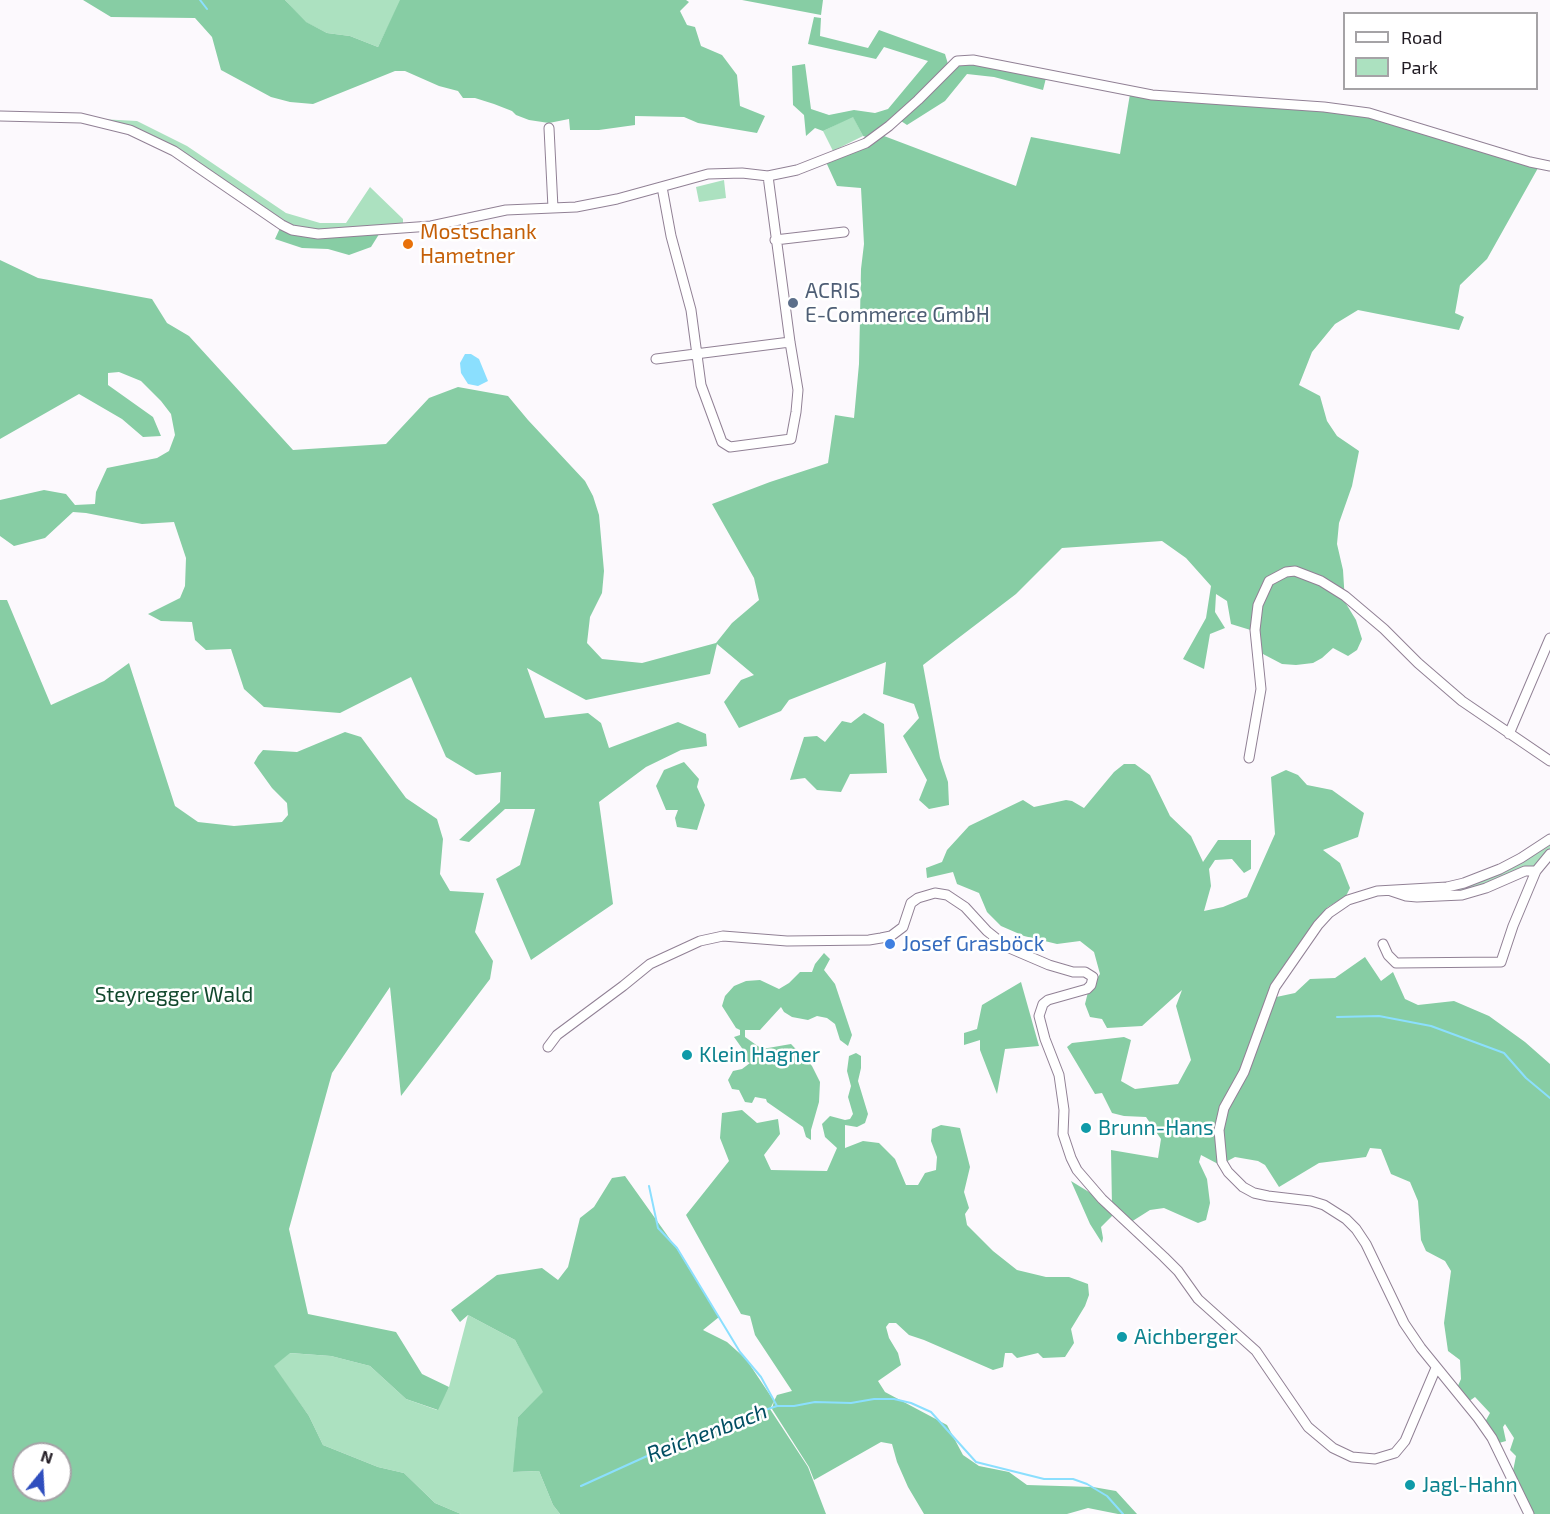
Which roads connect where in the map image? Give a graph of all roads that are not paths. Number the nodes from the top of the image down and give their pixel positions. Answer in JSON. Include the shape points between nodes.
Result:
{"nodes":[{"id":1,"x":0,"y":116,"type":"edge"},
{"id":2,"x":549,"y":128,"type":"dead end"},
{"id":3,"x":1550,"y":166,"type":"edge"},
{"id":4,"x":768,"y":176,"type":"junction"},
{"id":5,"x":662,"y":187,"type":"junction"},
{"id":6,"x":553,"y":208,"type":"junction"},
{"id":7,"x":844,"y":232,"type":"dead end"},
{"id":8,"x":775,"y":240,"type":"junction"},
{"id":9,"x":790,"y":342,"type":"junction"},
{"id":10,"x":697,"y":354,"type":"junction"},
{"id":11,"x":656,"y":359,"type":"dead end"},
{"id":12,"x":1550,"y":638,"type":"edge"},
{"id":13,"x":1509,"y":734,"type":"junction"},
{"id":14,"x":1249,"y":758,"type":"dead end"},
{"id":15,"x":1550,"y":760,"type":"edge"},
{"id":16,"x":1550,"y":840,"type":"edge"},
{"id":17,"x":1550,"y":854,"type":"edge"},
{"id":18,"x":1536,"y":871,"type":"junction"},
{"id":19,"x":1389,"y":890,"type":"junction"},
{"id":20,"x":1383,"y":944,"type":"dead end"},
{"id":21,"x":548,"y":1047,"type":"dead end"},
{"id":22,"x":1436,"y":1368,"type":"junction"},
{"id":23,"x":1529,"y":1514,"type":"edge"}],
"edges":[{"from":1,"to":6,"type":"street","via":[[81,118],[145,135],[282,225],[306,233],[414,228],[506,210]]},
{"from":2,"to":6,"type":"street"},
{"from":3,"to":4,"type":"street","via":[[1369,113],[1324,106],[1181,99],[973,60],[957,61],[889,126],[866,142],[797,170]]},
{"from":4,"to":5,"type":"street","via":[[708,174]]},
{"from":4,"to":8,"type":"street"},
{"from":5,"to":6,"type":"street","via":[[598,203]]},
{"from":5,"to":10,"type":"street","via":[[692,310]]},
{"from":7,"to":8,"type":"street"},
{"from":8,"to":9,"type":"street"},
{"from":9,"to":10,"type":"street"},
{"from":9,"to":10,"type":"street","via":[[798,393],[791,440],[730,447],[722,442],[701,385]]},
{"from":10,"to":11,"type":"street"},
{"from":12,"to":13,"type":"street"},
{"from":13,"to":14,"type":"street","via":[[1442,684],[1345,597],[1294,571],[1269,581],[1258,605],[1255,630],[1261,689]]},
{"from":13,"to":15,"type":"street"},
{"from":16,"to":19,"type":"street","via":[[1521,858],[1464,883]]},
{"from":17,"to":18,"type":"street"},
{"from":18,"to":19,"type":"street","via":[[1525,871],[1455,896],[1406,896]]},
{"from":18,"to":20,"type":"street","via":[[1501,962],[1396,963]]},
{"from":19,"to":22,"type":"street","via":[[1348,900],[1329,913],[1282,974],[1244,1072],[1224,1108],[1220,1148],[1228,1172],[1249,1190],[1311,1201],[1346,1219],[1366,1244],[1404,1323]]},
{"from":21,"to":22,"type":"street","via":[[557,1035],[644,968],[700,941],[723,936],[787,941],[881,938],[903,927],[911,903],[918,898],[934,893],[947,895],[1007,947],[1049,965],[1093,977],[1087,989],[1048,1000],[1039,1016],[1059,1075],[1063,1134],[1071,1158],[1102,1199],[1178,1271],[1198,1299],[1256,1351],[1308,1427],[1333,1448],[1352,1457],[1375,1459],[1395,1453],[1405,1441]]},
{"from":22,"to":23,"type":"street","via":[[1492,1438]]}]}
